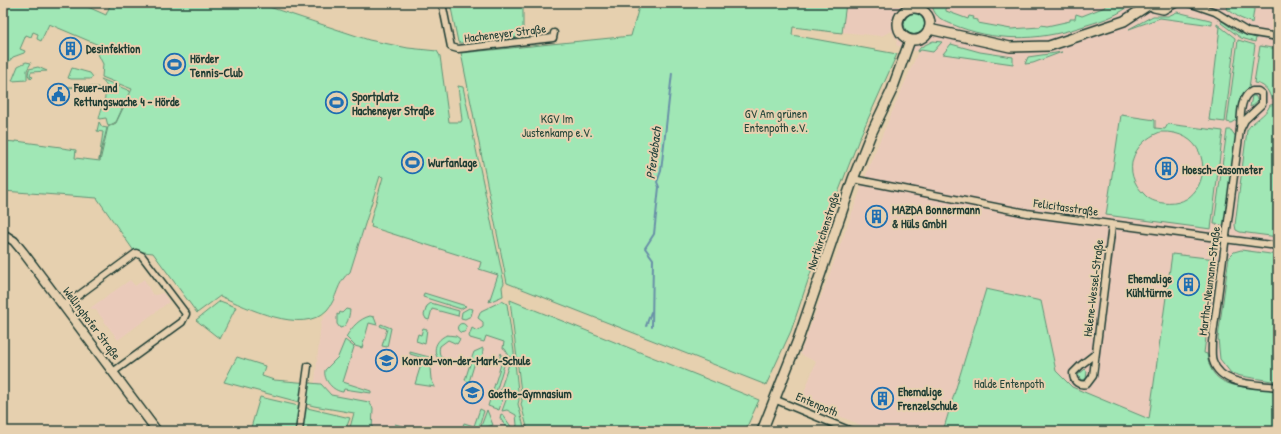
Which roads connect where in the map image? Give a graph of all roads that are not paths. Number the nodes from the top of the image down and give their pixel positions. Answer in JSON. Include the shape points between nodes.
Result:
{"nodes":[{"id":1,"x":442,"y":3,"type":"edge"},
{"id":2,"x":1174,"y":3,"type":"edge"},
{"id":3,"x":1189,"y":3,"type":"edge"},
{"id":4,"x":1150,"y":4,"type":"edge"},
{"id":5,"x":929,"y":29,"type":"junction"},
{"id":6,"x":554,"y":33,"type":"dead end"},
{"id":7,"x":1278,"y":37,"type":"edge"},
{"id":8,"x":910,"y":40,"type":"junction"},
{"id":9,"x":1240,"y":130,"type":"junction"},
{"id":10,"x":853,"y":180,"type":"junction"},
{"id":11,"x":1112,"y":225,"type":"junction"},
{"id":12,"x":4,"y":236,"type":"edge"},
{"id":13,"x":1226,"y":240,"type":"junction"},
{"id":14,"x":1278,"y":246,"type":"edge"},
{"id":15,"x":64,"y":306,"type":"junction"},
{"id":16,"x":1095,"y":354,"type":"junction"},
{"id":17,"x":308,"y":366,"type":"dead end"},
{"id":18,"x":113,"y":372,"type":"junction"},
{"id":19,"x":1278,"y":387,"type":"edge"},
{"id":20,"x":774,"y":399,"type":"junction"},
{"id":21,"x":157,"y":431,"type":"edge"},
{"id":22,"x":299,"y":431,"type":"edge"},
{"id":23,"x":762,"y":431,"type":"edge"},
{"id":24,"x":851,"y":431,"type":"edge"}],
"edges":[{"from":1,"to":6,"type":"street","name":"Hacheneyer Straße","via":[[451,47],[458,49],[553,38]]},
{"from":2,"to":4,"type":"main road","via":[[1163,9]]},
{"from":3,"to":7,"type":"street","via":[[1215,12],[1248,32]]},
{"from":4,"to":5,"type":"main road","via":[[1117,24],[1049,46],[1010,48]]},
{"from":5,"to":8,"type":"main road","via":[[921,39]]},
{"from":5,"to":8,"type":"main road","via":[[929,20],[925,12],[913,8],[906,11],[900,17],[898,25],[901,33]]},
{"from":8,"to":10,"type":"main road","name":"Nortkirchenstraße","via":[[892,90]]},
{"from":9,"to":9,"type":"street","name":"Martha-Neumann-Straße","via":[[1245,120],[1262,104],[1263,98],[1258,91],[1252,91],[1245,96]]},
{"from":9,"to":13,"type":"street","name":"Martha-Neumann-Straße"},
{"from":10,"to":11,"type":"street","name":"Felicitasstraße","via":[[1027,213]]},
{"from":10,"to":20,"type":"main road","name":"Nortkirchenstraße","via":[[814,298]]},
{"from":11,"to":13,"type":"street","name":"Felicitasstraße"},
{"from":11,"to":16,"type":"street","name":"Helene-Wessel-Straße"},
{"from":12,"to":15,"type":"street","name":"Wellinghofer Straße","via":[[23,252]]},
{"from":13,"to":14,"type":"street","name":"Felicitasstraße"},
{"from":13,"to":19,"type":"street","name":"Martha-Neumann-Straße","via":[[1212,342],[1213,360],[1219,372],[1232,380]]},
{"from":15,"to":18,"type":"street","name":"Wellinghofer Straße"},
{"from":15,"to":18,"type":"street","via":[[136,253],[142,256],[186,314],[182,322]]},
{"from":16,"to":16,"type":"street","name":"Helene-Wessel-Straße","via":[[1073,373],[1076,383],[1083,385],[1092,379]]},
{"from":17,"to":22,"type":"street"},
{"from":18,"to":21,"type":"street","name":"Wellinghofer Straße"},
{"from":20,"to":23,"type":"main road","name":"Nortkirchenstraße"},
{"from":20,"to":24,"type":"street","name":"Entenpoth"}]}
